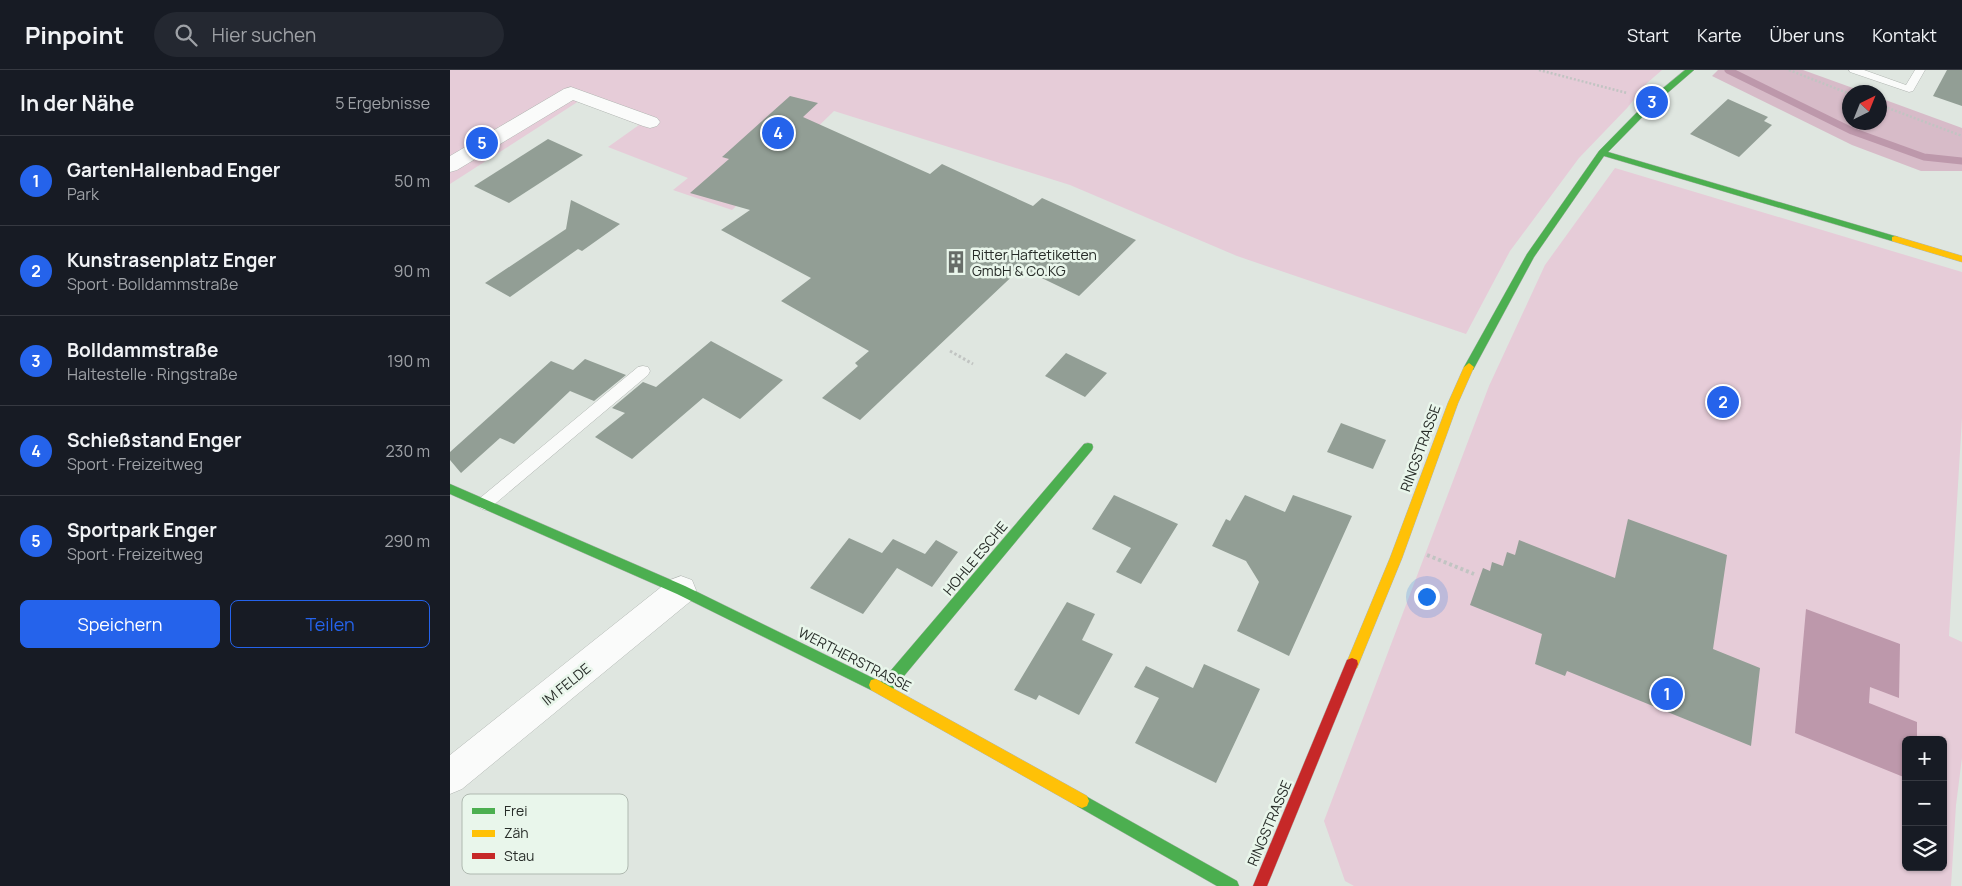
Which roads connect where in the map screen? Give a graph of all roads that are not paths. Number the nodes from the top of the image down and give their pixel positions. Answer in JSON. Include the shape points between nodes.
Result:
{"nodes":[{"id":1,"x":1690,"y":70,"type":"edge"},
{"id":2,"x":1854,"y":70,"type":"edge"},
{"id":3,"x":1920,"y":70,"type":"edge"},
{"id":4,"x":650,"y":122,"type":"dead end"},
{"id":5,"x":1602,"y":153,"type":"junction"},
{"id":6,"x":450,"y":165,"type":"edge"},
{"id":7,"x":1962,"y":259,"type":"edge"},
{"id":8,"x":643,"y":371,"type":"dead end"},
{"id":9,"x":1088,"y":447,"type":"dead end"},
{"id":10,"x":450,"y":489,"type":"edge"},
{"id":11,"x":484,"y":503,"type":"junction"},
{"id":12,"x":681,"y":590,"type":"junction"},
{"id":13,"x":884,"y":689,"type":"junction"},
{"id":14,"x":450,"y":777,"type":"edge"},
{"id":15,"x":1232,"y":886,"type":"edge"},
{"id":16,"x":1260,"y":886,"type":"edge"}],
"edges":[{"from":1,"to":5,"type":"street","name":"RINGSTRASSE","via":[[1654,100]]},
{"from":2,"to":3,"type":"lane","via":[[1909,89]]},
{"from":4,"to":6,"type":"street","via":[[571,93]]},
{"from":5,"to":7,"type":"street"},
{"from":5,"to":16,"type":"street","name":"RINGSTRASSE","via":[[1530,256],[1472,359],[1396,558]]},
{"from":8,"to":11,"type":"lane"},
{"from":9,"to":13,"type":"street","name":"HOHLE ESCHE"},
{"from":10,"to":11,"type":"street","name":"WERTHERSTRASSE"},
{"from":11,"to":12,"type":"street","name":"WERTHERSTRASSE"},
{"from":12,"to":13,"type":"street","name":"WERTHERSTRASSE"},
{"from":12,"to":14,"type":"street","name":"IM FELDE"},
{"from":13,"to":15,"type":"street","name":"WERTHERSTRASSE"}]}
